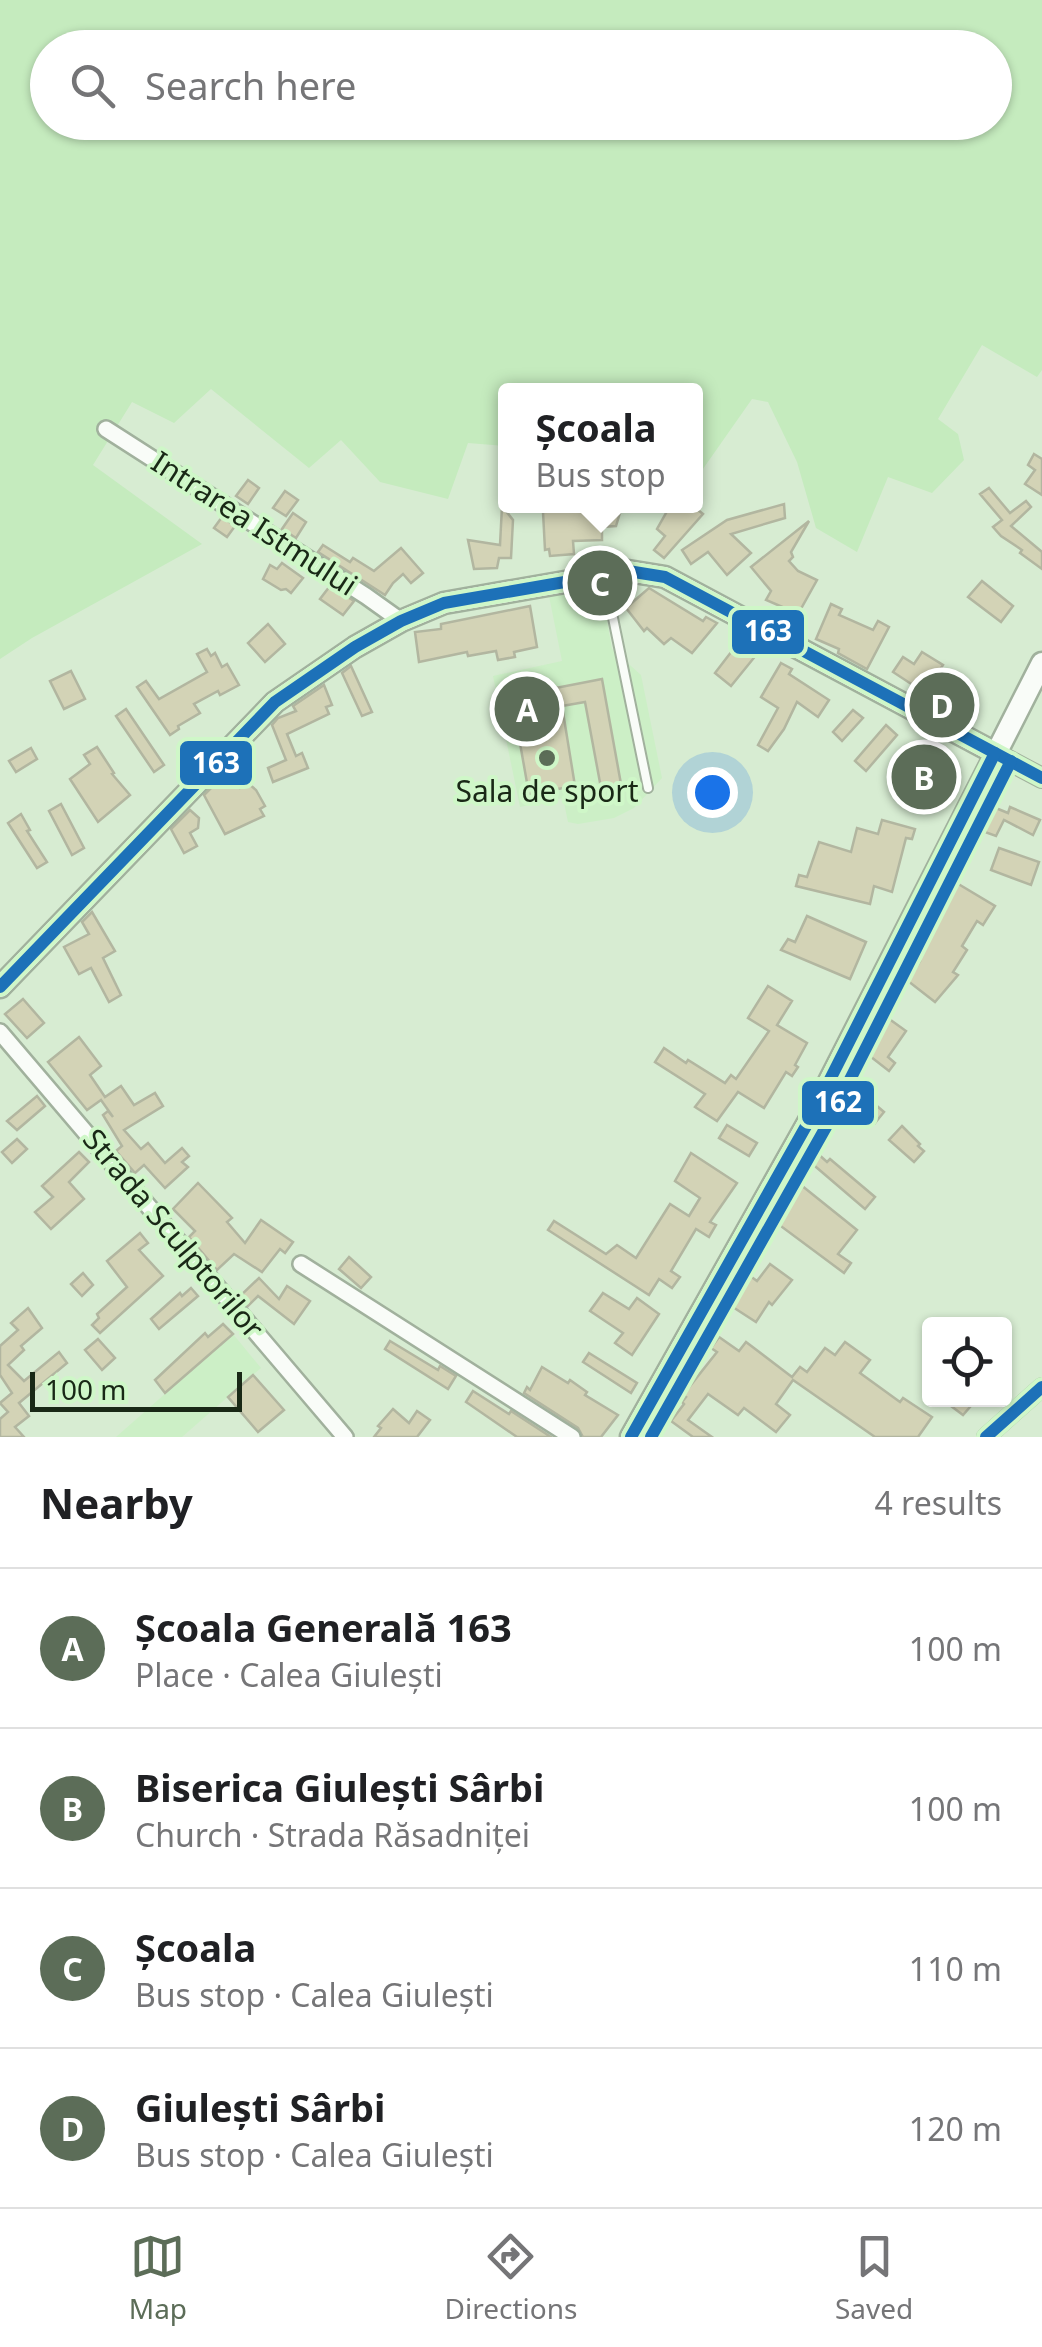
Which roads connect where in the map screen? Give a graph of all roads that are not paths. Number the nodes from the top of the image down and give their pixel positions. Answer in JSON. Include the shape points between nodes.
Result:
{"nodes":[{"id":1,"x":106,"y":429,"type":"dead end"},
{"id":2,"x":604,"y":575,"type":"junction"},
{"id":3,"x":401,"y":621,"type":"junction"},
{"id":4,"x":1042,"y":663,"type":"edge"},
{"id":5,"x":995,"y":753,"type":"junction"},
{"id":6,"x":1042,"y":778,"type":"edge"},
{"id":7,"x":648,"y":788,"type":"dead end"},
{"id":8,"x":0,"y":986,"type":"edge"},
{"id":9,"x":0,"y":1032,"type":"edge"},
{"id":10,"x":300,"y":1264,"type":"dead end"},
{"id":11,"x":1042,"y":1387,"type":"edge"},
{"id":12,"x":345,"y":1437,"type":"edge"},
{"id":13,"x":572,"y":1437,"type":"edge"},
{"id":14,"x":631,"y":1437,"type":"edge"},
{"id":15,"x":986,"y":1437,"type":"edge"}],
"edges":[{"from":1,"to":3,"type":"street","name":"Intrarea Istmului"},
{"from":2,"to":3,"type":"main road","via":[[444,603]]},
{"from":2,"to":5,"type":"main road","via":[[665,576]]},
{"from":2,"to":7,"type":"lane"},
{"from":3,"to":8,"type":"main road","via":[[275,702]]},
{"from":4,"to":5,"type":"main road"},
{"from":5,"to":6,"type":"street"},
{"from":5,"to":14,"type":"main road","via":[[810,1119]]},
{"from":9,"to":12,"type":"street","name":"Strada Sculptorilor"},
{"from":10,"to":13,"type":"street"},
{"from":11,"to":15,"type":"street"}]}
